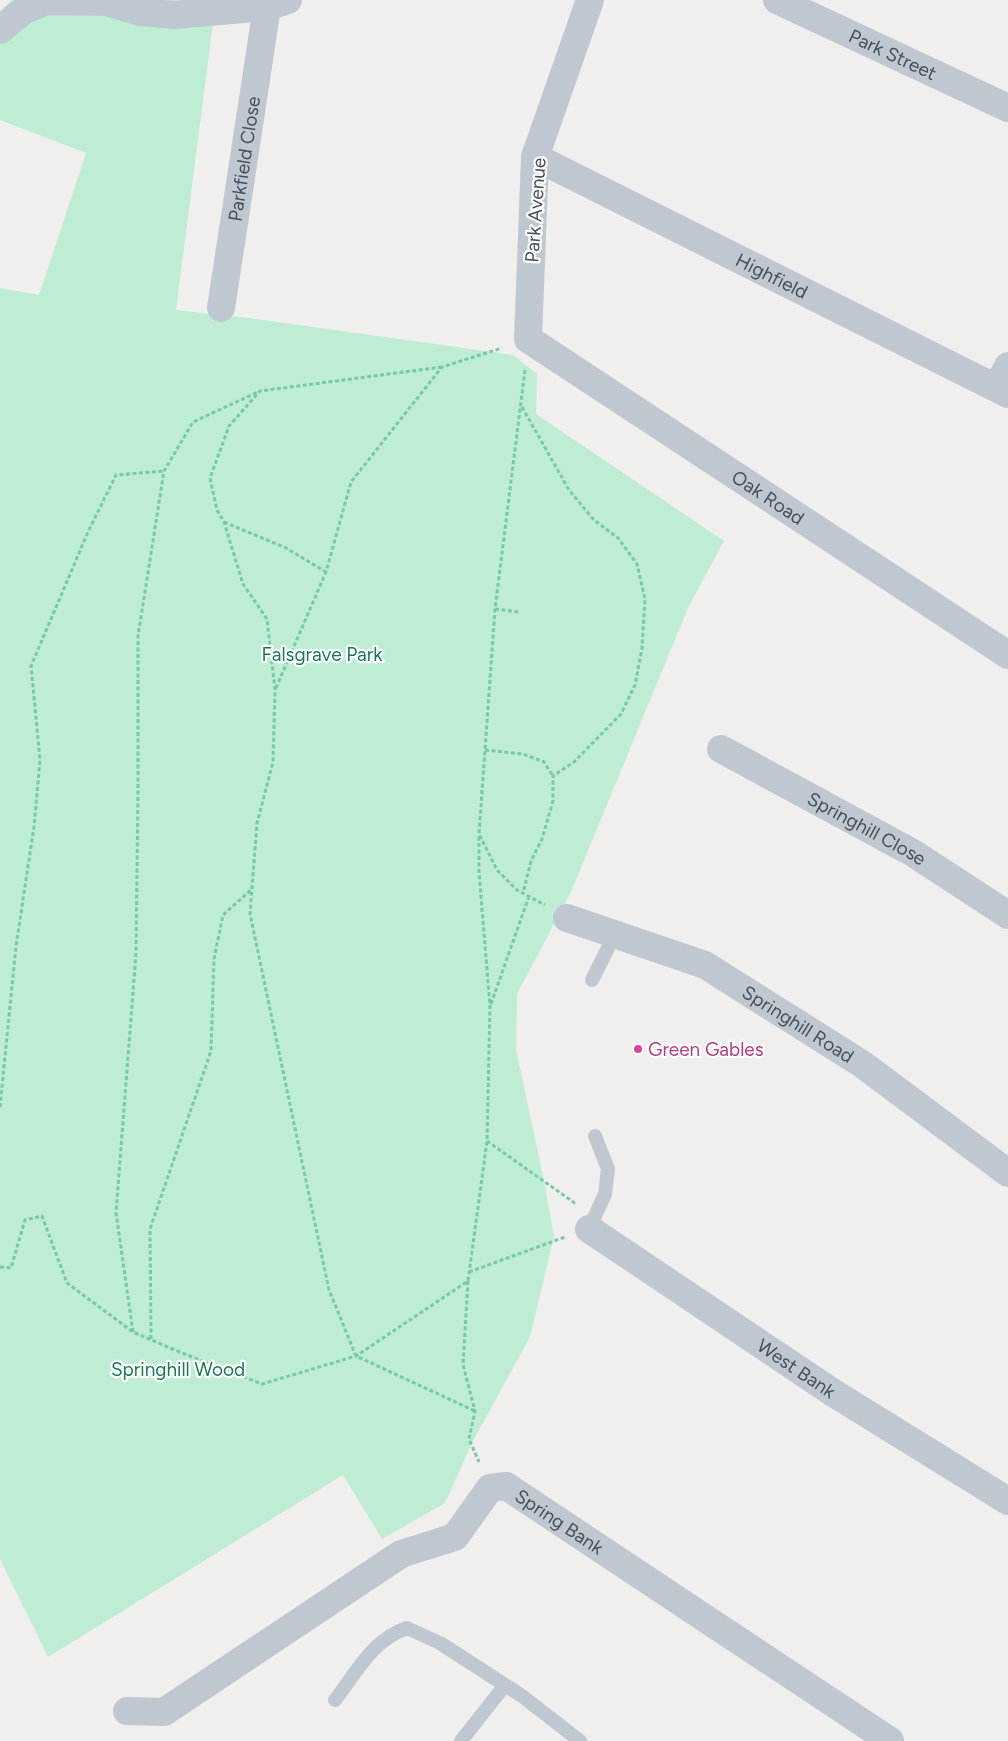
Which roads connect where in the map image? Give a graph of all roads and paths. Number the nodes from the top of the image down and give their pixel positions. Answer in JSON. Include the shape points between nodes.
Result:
{"nodes":[{"id":1,"x":590,"y":0,"type":"edge"},
{"id":2,"x":777,"y":0,"type":"edge"},
{"id":3,"x":277,"y":4,"type":"edge"},
{"id":4,"x":0,"y":30,"type":"edge"},
{"id":5,"x":1008,"y":108,"type":"edge"},
{"id":6,"x":535,"y":157,"type":"junction"},
{"id":7,"x":221,"y":308,"type":"dead end"},
{"id":8,"x":528,"y":340,"type":"junction"},
{"id":9,"x":442,"y":366,"type":"junction"},
{"id":10,"x":1004,"y":383,"type":"edge"},
{"id":11,"x":260,"y":391,"type":"junction"},
{"id":12,"x":521,"y":406,"type":"junction"},
{"id":13,"x":164,"y":471,"type":"junction"},
{"id":14,"x":224,"y":522,"type":"junction"},
{"id":15,"x":326,"y":572,"type":"junction"},
{"id":16,"x":495,"y":609,"type":"junction"},
{"id":17,"x":519,"y":612,"type":"dead end"},
{"id":18,"x":1008,"y":655,"type":"edge"},
{"id":19,"x":275,"y":689,"type":"junction"},
{"id":20,"x":721,"y":749,"type":"dead end"},
{"id":21,"x":485,"y":750,"type":"junction"},
{"id":22,"x":553,"y":776,"type":"junction"},
{"id":23,"x":479,"y":834,"type":"junction"},
{"id":24,"x":252,"y":889,"type":"junction"},
{"id":25,"x":522,"y":893,"type":"junction"},
{"id":26,"x":529,"y":896,"type":"junction"},
{"id":27,"x":1008,"y":915,"type":"edge"},
{"id":28,"x":567,"y":918,"type":"joint"},
{"id":29,"x":616,"y":934,"type":"junction"},
{"id":30,"x":592,"y":980,"type":"dead end"},
{"id":31,"x":490,"y":1006,"type":"junction"},
{"id":32,"x":0,"y":1107,"type":"edge"},
{"id":33,"x":595,"y":1136,"type":"dead end"},
{"id":34,"x":487,"y":1141,"type":"junction"},
{"id":35,"x":1008,"y":1173,"type":"edge"},
{"id":36,"x":589,"y":1229,"type":"junction"},
{"id":37,"x":0,"y":1267,"type":"edge"},
{"id":38,"x":469,"y":1272,"type":"junction"},
{"id":39,"x":468,"y":1281,"type":"junction"},
{"id":40,"x":133,"y":1332,"type":"junction"},
{"id":41,"x":151,"y":1339,"type":"junction"},
{"id":42,"x":356,"y":1356,"type":"junction"},
{"id":43,"x":475,"y":1411,"type":"junction"},
{"id":44,"x":490,"y":1488,"type":"junction"},
{"id":45,"x":1008,"y":1501,"type":"edge"},
{"id":46,"x":505,"y":1685,"type":"junction"},
{"id":47,"x":335,"y":1700,"type":"dead end"},
{"id":48,"x":128,"y":1712,"type":"dead end"},
{"id":49,"x":460,"y":1741,"type":"edge"},
{"id":50,"x":580,"y":1741,"type":"edge"},
{"id":51,"x":890,"y":1741,"type":"edge"}],
"edges":[{"from":1,"to":6,"type":"street","name":"Park Avenue"},
{"from":2,"to":5,"type":"street","name":"Park Street"},
{"from":3,"to":4,"type":"street","via":[[174,15],[140,12],[107,2],[46,1],[23,11]]},
{"from":3,"to":7,"type":"street","name":"Parkfield Close"},
{"from":6,"to":8,"type":"street","name":"Park Avenue"},
{"from":6,"to":10,"type":"street","name":"Highfield"},
{"from":8,"to":9,"type":"path"},
{"from":8,"to":12,"type":"path"},
{"from":8,"to":18,"type":"street","name":"Oak Road"},
{"from":9,"to":11,"type":"path"},
{"from":9,"to":15,"type":"path","via":[[351,482]]},
{"from":11,"to":13,"type":"path","via":[[193,422]]},
{"from":11,"to":14,"type":"path","via":[[229,426],[210,478],[217,510]]},
{"from":12,"to":16,"type":"path"},
{"from":12,"to":22,"type":"path","via":[[569,490],[594,520],[618,538],[637,564],[645,600],[637,676],[621,714],[574,762]]},
{"from":13,"to":32,"type":"path","via":[[116,475],[31,666],[40,760],[34,827],[16,946]]},
{"from":13,"to":40,"type":"path","via":[[138,636],[136,953],[116,1213]]},
{"from":14,"to":15,"type":"path","via":[[286,548]]},
{"from":14,"to":19,"type":"path","via":[[243,584],[267,619]]},
{"from":15,"to":19,"type":"path"},
{"from":16,"to":17,"type":"path"},
{"from":16,"to":21,"type":"path"},
{"from":19,"to":24,"type":"path","via":[[273,762],[257,823]]},
{"from":20,"to":27,"type":"street","name":"Springhill Close","via":[[913,853]]},
{"from":21,"to":22,"type":"path","via":[[523,754],[544,762]]},
{"from":21,"to":23,"type":"path"},
{"from":22,"to":25,"type":"path","via":[[553,801]]},
{"from":23,"to":25,"type":"path","via":[[497,870]]},
{"from":23,"to":31,"type":"path"},
{"from":24,"to":41,"type":"path","via":[[223,915],[214,959],[211,1051],[150,1228]]},
{"from":24,"to":42,"type":"path","via":[[250,914],[329,1290]]},
{"from":25,"to":26,"type":"path"},
{"from":26,"to":28,"type":"path"},
{"from":26,"to":31,"type":"path"},
{"from":28,"to":29,"type":"street","name":"Springhill Road"},
{"from":29,"to":30,"type":"lane"},
{"from":29,"to":35,"type":"street","name":"Springhill Road","via":[[705,965],[862,1064]]},
{"from":31,"to":34,"type":"path"},
{"from":33,"to":36,"type":"lane","via":[[608,1169],[605,1194]]},
{"from":34,"to":36,"type":"path","via":[[580,1206]]},
{"from":34,"to":38,"type":"path"},
{"from":36,"to":38,"type":"path"},
{"from":36,"to":45,"type":"street","name":"West Bank","via":[[832,1392]]},
{"from":37,"to":40,"type":"path","via":[[11,1268],[25,1220],[42,1216],[67,1283]]},
{"from":38,"to":39,"type":"path"},
{"from":39,"to":42,"type":"path"},
{"from":39,"to":43,"type":"path","via":[[463,1366]]},
{"from":40,"to":41,"type":"path"},
{"from":41,"to":42,"type":"path","via":[[262,1384]]},
{"from":42,"to":43,"type":"path"},
{"from":43,"to":44,"type":"path","via":[[469,1439]]},
{"from":44,"to":48,"type":"street","name":"Spring Bank","via":[[455,1537],[401,1554],[164,1712]]},
{"from":44,"to":51,"type":"street","name":"Spring Bank","via":[[506,1486]]},
{"from":46,"to":47,"type":"lane","via":[[440,1643],[406,1628],[376,1645]]},
{"from":46,"to":49,"type":"lane"},
{"from":46,"to":50,"type":"lane"}]}
